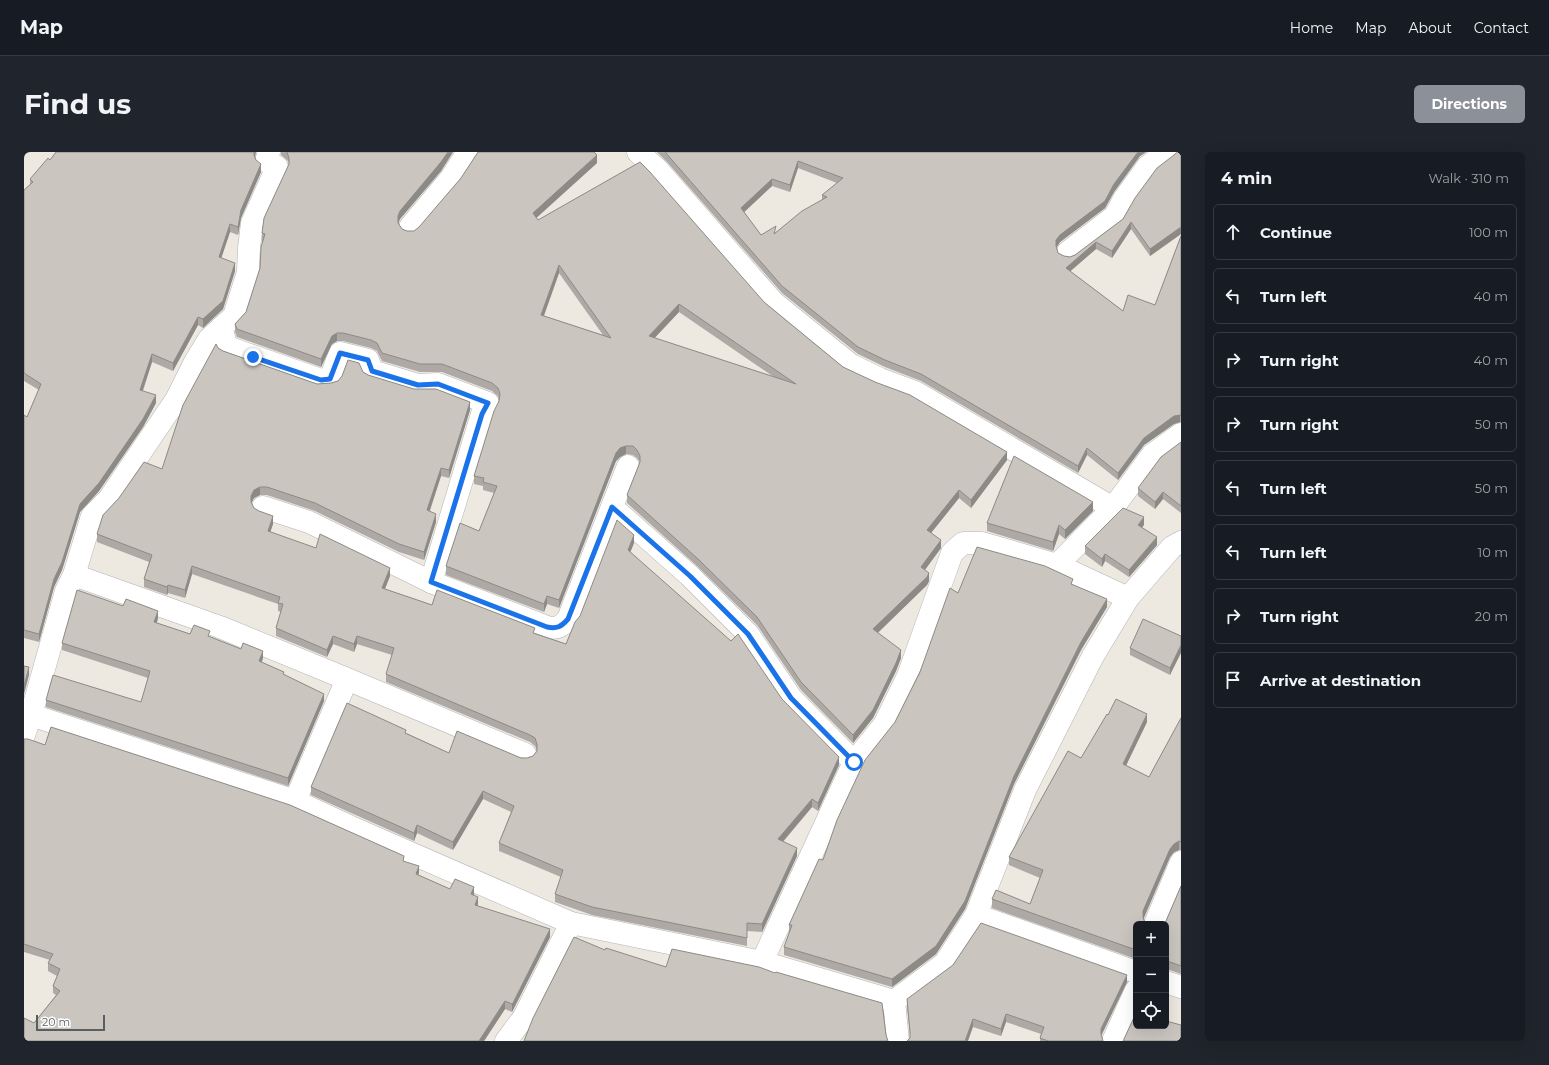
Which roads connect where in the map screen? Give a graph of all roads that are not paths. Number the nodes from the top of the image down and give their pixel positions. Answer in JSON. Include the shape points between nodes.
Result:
{"nodes":[{"id":1,"x":269,"y":152,"type":"edge"},
{"id":2,"x":468,"y":152,"type":"edge"},
{"id":3,"x":638,"y":152,"type":"edge"},
{"id":4,"x":1167,"y":152,"type":"edge"},
{"id":5,"x":410,"y":227,"type":"dead end"},
{"id":6,"x":1068,"y":252,"type":"dead end"},
{"id":7,"x":222,"y":328,"type":"junction"},
{"id":8,"x":1181,"y":434,"type":"edge"},
{"id":9,"x":628,"y":466,"type":"dead end"},
{"id":10,"x":263,"y":507,"type":"dead end"},
{"id":11,"x":612,"y":507,"type":"junction"},
{"id":12,"x":1113,"y":508,"type":"junction"},
{"id":13,"x":1181,"y":542,"type":"edge"},
{"id":14,"x":1058,"y":566,"type":"junction"},
{"id":15,"x":74,"y":575,"type":"junction"},
{"id":16,"x":431,"y":582,"type":"junction"},
{"id":17,"x":1128,"y":598,"type":"junction"},
{"id":18,"x":347,"y":678,"type":"junction"},
{"id":19,"x":26,"y":722,"type":"edge"},
{"id":20,"x":525,"y":754,"type":"dead end"},
{"id":21,"x":854,"y":762,"type":"junction"},
{"id":22,"x":295,"y":801,"type":"junction"},
{"id":23,"x":1181,"y":862,"type":"edge"},
{"id":24,"x":976,"y":916,"type":"junction"},
{"id":25,"x":1156,"y":921,"type":"edge"},
{"id":26,"x":571,"y":923,"type":"junction"},
{"id":27,"x":762,"y":962,"type":"junction"},
{"id":28,"x":1133,"y":971,"type":"edge"},
{"id":29,"x":1169,"y":983,"type":"edge"},
{"id":30,"x":1181,"y":987,"type":"edge"},
{"id":31,"x":1135,"y":993,"type":"edge"},
{"id":32,"x":894,"y":1001,"type":"junction"},
{"id":33,"x":506,"y":1041,"type":"edge"},
{"id":34,"x":898,"y":1041,"type":"edge"},
{"id":35,"x":1113,"y":1041,"type":"edge"}],
"edges":[{"from":1,"to":7,"type":"street","via":[[266,161],[277,167],[252,223],[248,272],[234,316]]},
{"from":2,"to":5,"type":"street","via":[[451,178]]},
{"from":3,"to":12,"type":"street","via":[[658,170],[773,302],[851,365],[915,392]]},
{"from":4,"to":6,"type":"street","via":[[1148,166],[1115,216]]},
{"from":7,"to":15,"type":"street","via":[[209,339],[176,400],[128,472],[109,499],[92,516]]},
{"from":7,"to":16,"type":"street","via":[[227,347],[321,380],[330,379],[340,353],[368,360],[372,371],[418,385],[438,384],[488,403],[482,414]]},
{"from":8,"to":12,"type":"street","via":[[1152,455]]},
{"from":9,"to":11,"type":"street"},
{"from":10,"to":16,"type":"street","via":[[309,522]]},
{"from":11,"to":16,"type":"street","via":[[568,619],[556,629]]},
{"from":11,"to":21,"type":"street","via":[[690,576],[748,634],[791,698]]},
{"from":12,"to":14,"type":"street"},
{"from":13,"to":17,"type":"street","via":[[1172,546]]},
{"from":14,"to":17,"type":"street"},
{"from":14,"to":21,"type":"street","via":[[982,543],[963,543],[952,553],[908,676],[884,725]]},
{"from":15,"to":18,"type":"street","via":[[220,627]]},
{"from":15,"to":19,"type":"street","via":[[66,591]]},
{"from":17,"to":24,"type":"street","via":[[1093,656],[1026,790]]},
{"from":18,"to":20,"type":"street"},
{"from":18,"to":22,"type":"street"},
{"from":19,"to":22,"type":"street"},
{"from":21,"to":27,"type":"street"},
{"from":22,"to":26,"type":"street"},
{"from":23,"to":25,"type":"street"},
{"from":24,"to":28,"type":"street"},
{"from":24,"to":32,"type":"street","via":[[945,963]]},
{"from":26,"to":27,"type":"street"},
{"from":26,"to":33,"type":"street","via":[[524,1017]]},
{"from":27,"to":32,"type":"street"},
{"from":29,"to":30,"type":"street"},
{"from":31,"to":35,"type":"street"},
{"from":32,"to":34,"type":"street"}]}
